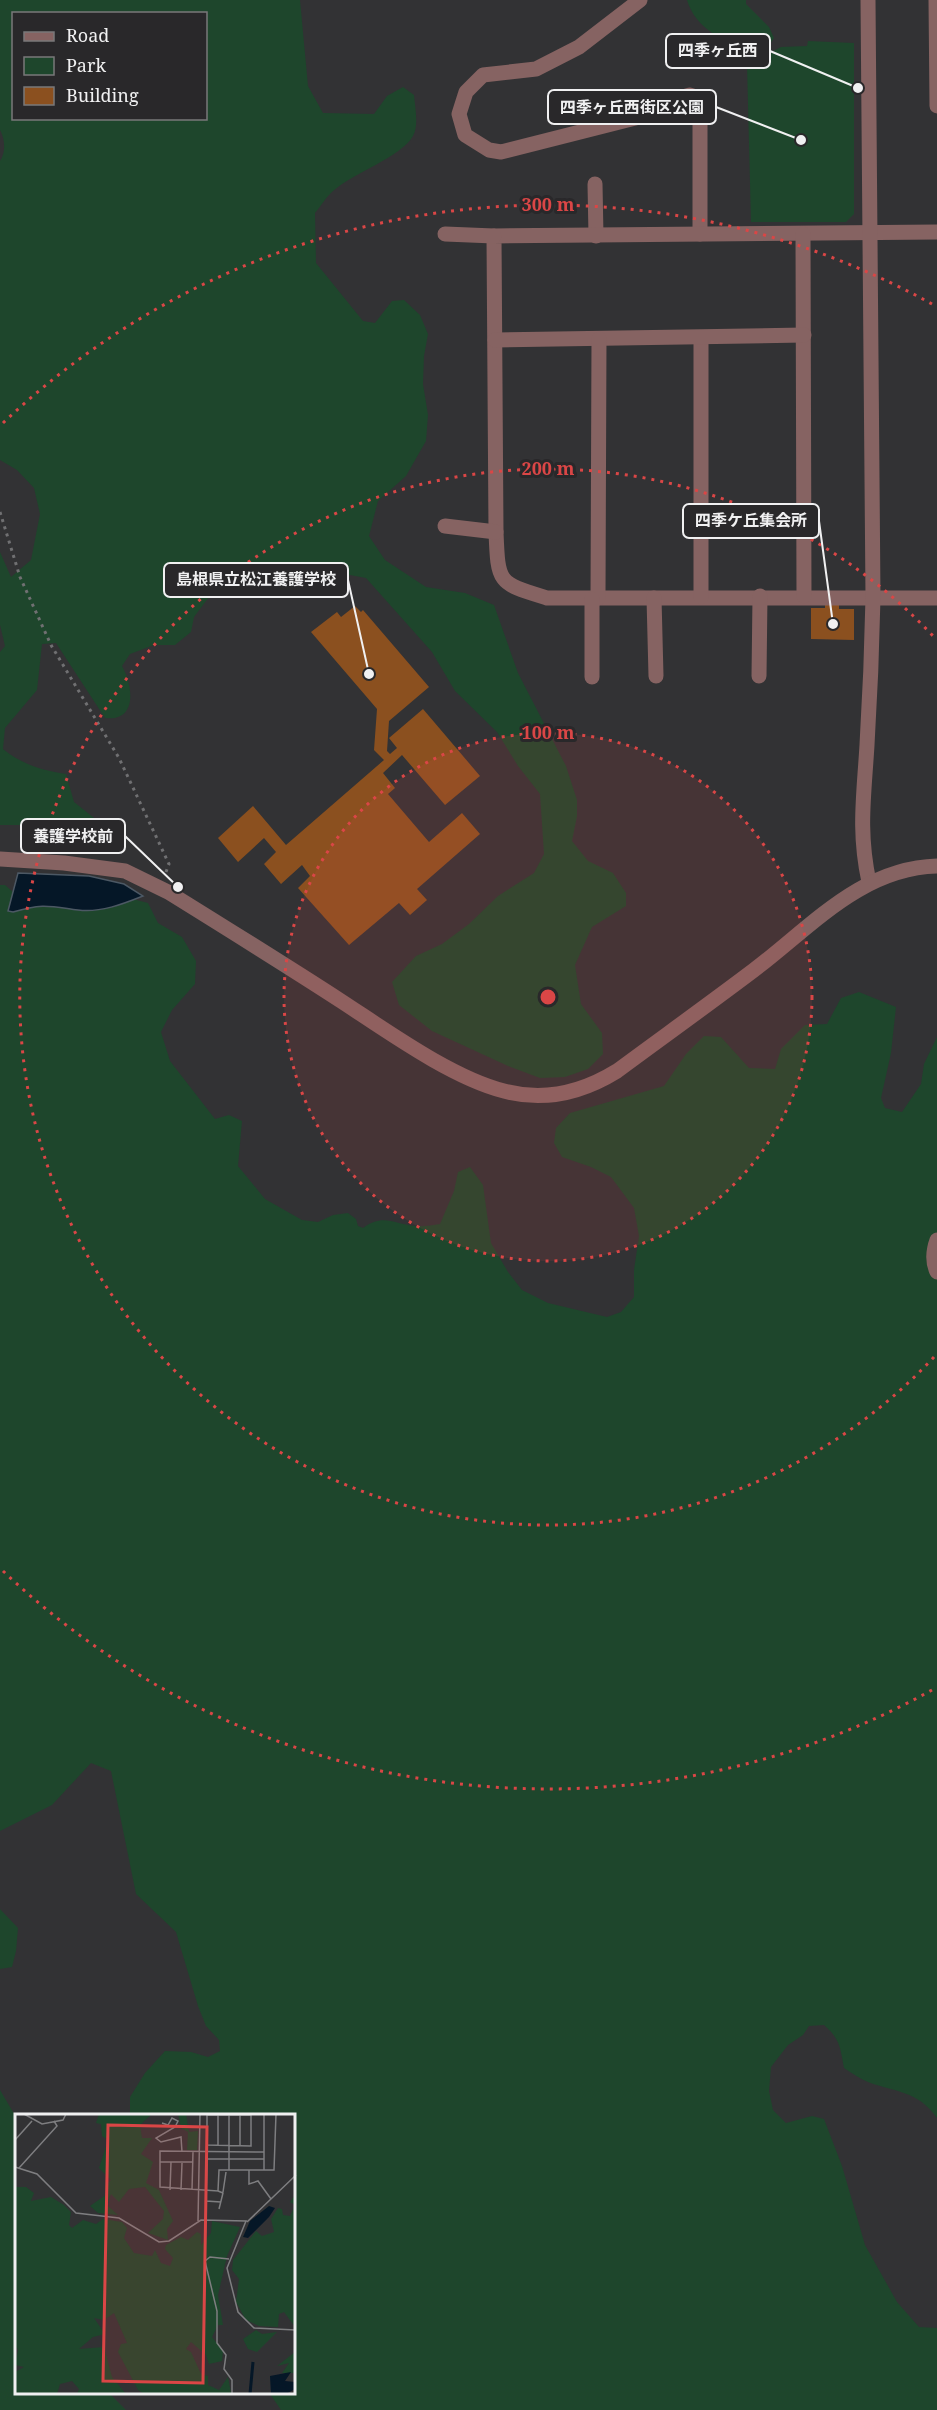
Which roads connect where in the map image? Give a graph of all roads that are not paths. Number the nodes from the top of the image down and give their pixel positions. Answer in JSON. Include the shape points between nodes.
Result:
{"nodes":[{"id":1,"x":640,"y":0,"type":"edge"},
{"id":2,"x":868,"y":0,"type":"edge"},
{"id":3,"x":936,"y":0,"type":"edge"},
{"id":4,"x":937,"y":106,"type":"edge"},
{"id":5,"x":595,"y":184,"type":"dead end"},
{"id":6,"x":870,"y":232,"type":"junction"},
{"id":7,"x":937,"y":232,"type":"edge"},
{"id":8,"x":445,"y":234,"type":"dead end"},
{"id":9,"x":700,"y":234,"type":"junction"},
{"id":10,"x":803,"y":234,"type":"junction"},
{"id":11,"x":494,"y":236,"type":"junction"},
{"id":12,"x":596,"y":236,"type":"junction"},
{"id":13,"x":804,"y":335,"type":"junction"},
{"id":14,"x":700,"y":338,"type":"junction"},
{"id":15,"x":599,"y":339,"type":"junction"},
{"id":16,"x":495,"y":340,"type":"junction"},
{"id":17,"x":445,"y":525,"type":"dead end"},
{"id":18,"x":496,"y":532,"type":"junction"},
{"id":19,"x":760,"y":596,"type":"junction"},
{"id":20,"x":804,"y":596,"type":"junction"},
{"id":21,"x":701,"y":597,"type":"junction"},
{"id":22,"x":654,"y":598,"type":"junction"},
{"id":23,"x":873,"y":598,"type":"junction"},
{"id":24,"x":937,"y":598,"type":"edge"},
{"id":25,"x":595,"y":599,"type":"junction"},
{"id":26,"x":656,"y":676,"type":"dead end"},
{"id":27,"x":759,"y":676,"type":"dead end"},
{"id":28,"x":592,"y":677,"type":"dead end"},
{"id":29,"x":0,"y":859,"type":"edge"},
{"id":30,"x":937,"y":866,"type":"edge"},
{"id":31,"x":869,"y":882,"type":"junction"},
{"id":32,"x":937,"y":1240,"type":"edge"},
{"id":33,"x":937,"y":1272,"type":"edge"}],
"edges":[{"from":1,"to":9,"type":"street","via":[[579,47],[536,69],[483,75],[466,92],[459,114],[465,135],[489,150],[501,152],[651,114],[683,97],[696,97],[700,109]]},
{"from":2,"to":6,"type":"street"},
{"from":3,"to":4,"type":"street"},
{"from":5,"to":12,"type":"street"},
{"from":6,"to":7,"type":"street"},
{"from":6,"to":10,"type":"street"},
{"from":6,"to":23,"type":"street"},
{"from":8,"to":11,"type":"street"},
{"from":9,"to":10,"type":"street"},
{"from":9,"to":12,"type":"street"},
{"from":10,"to":13,"type":"street"},
{"from":11,"to":12,"type":"street"},
{"from":11,"to":16,"type":"street"},
{"from":13,"to":14,"type":"street"},
{"from":13,"to":20,"type":"street"},
{"from":14,"to":15,"type":"street"},
{"from":14,"to":21,"type":"street"},
{"from":15,"to":16,"type":"street"},
{"from":15,"to":25,"type":"street"},
{"from":16,"to":18,"type":"street"},
{"from":17,"to":18,"type":"street"},
{"from":18,"to":25,"type":"street","via":[[497,566],[503,581],[548,597]]},
{"from":19,"to":20,"type":"street"},
{"from":19,"to":21,"type":"street"},
{"from":19,"to":27,"type":"street"},
{"from":20,"to":23,"type":"street"},
{"from":21,"to":22,"type":"street"},
{"from":22,"to":25,"type":"street"},
{"from":22,"to":26,"type":"street"},
{"from":23,"to":24,"type":"street"},
{"from":23,"to":31,"type":"street","via":[[861,814]]},
{"from":25,"to":28,"type":"street"},
{"from":29,"to":31,"type":"street","via":[[124,871],[159,887],[474,1081],[505,1091],[551,1096],[600,1082],[617,1071]]},
{"from":30,"to":31,"type":"street","via":[[908,869]]},
{"from":32,"to":33,"type":"street","via":[[933,1258]]}]}
